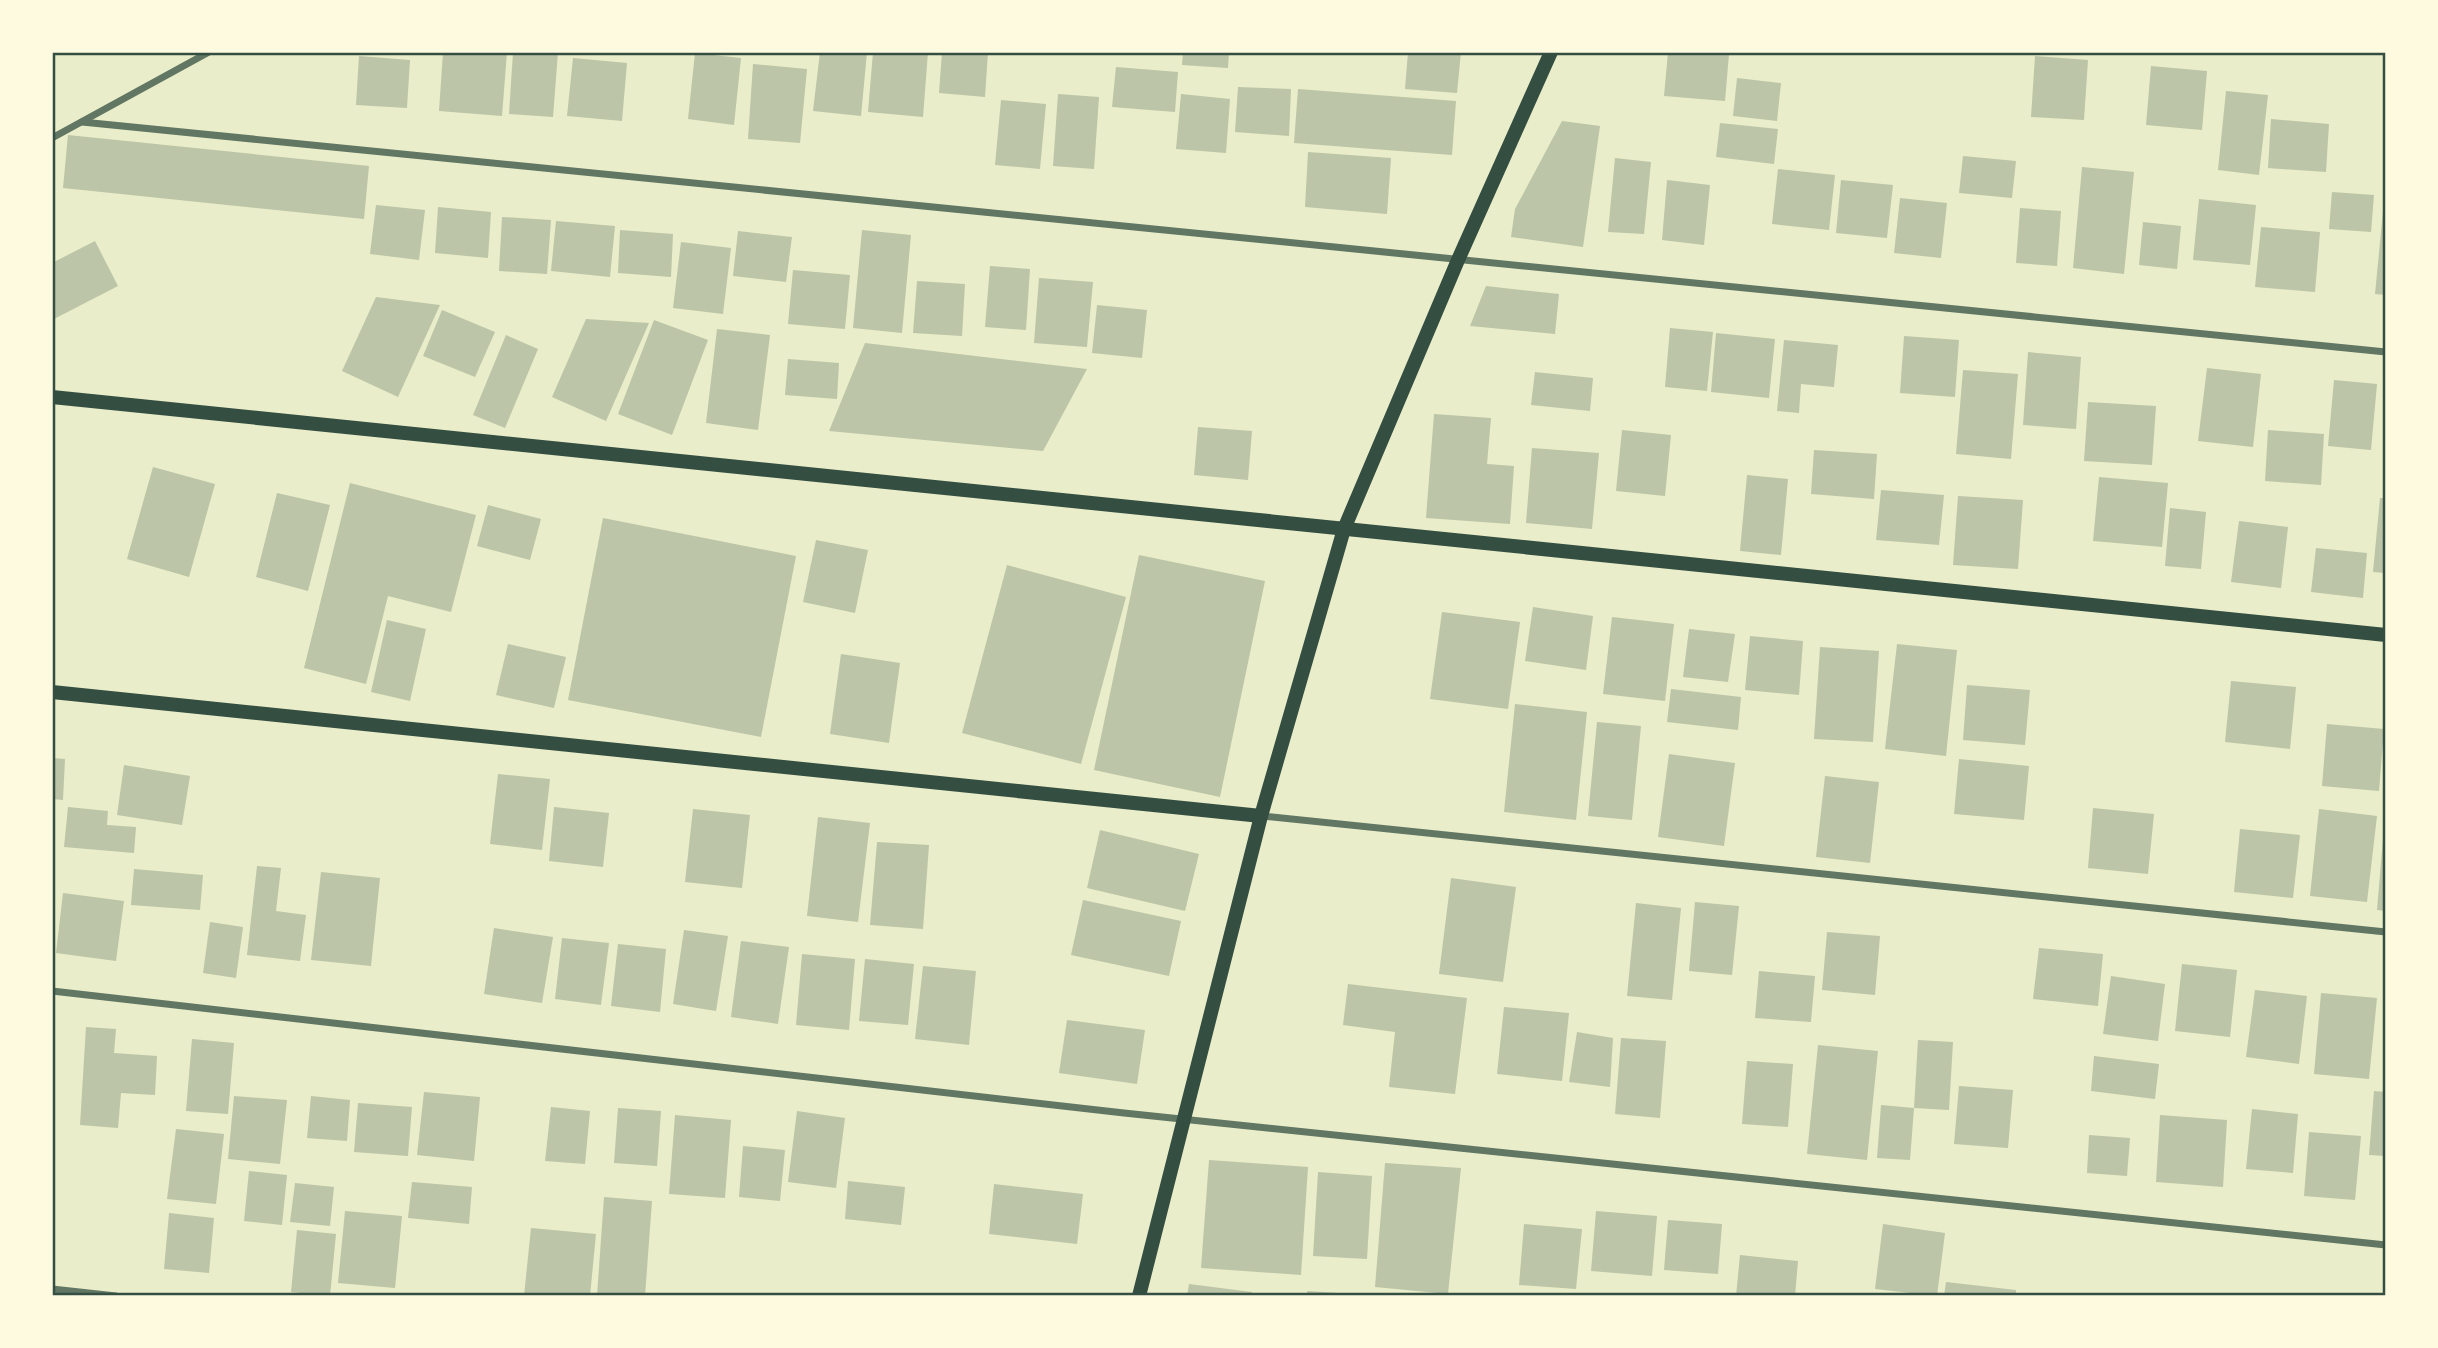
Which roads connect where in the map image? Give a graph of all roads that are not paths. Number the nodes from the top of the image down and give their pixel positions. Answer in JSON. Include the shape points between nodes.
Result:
{"nodes":[{"id":1,"x":209,"y":52,"type":"edge"},
{"id":2,"x":1550,"y":52,"type":"edge"},
{"id":3,"x":82,"y":122,"type":"junction"},
{"id":4,"x":52,"y":138,"type":"edge"},
{"id":5,"x":1458,"y":260,"type":"junction"},
{"id":6,"x":2385,"y":352,"type":"edge"},
{"id":7,"x":52,"y":397,"type":"edge"},
{"id":8,"x":1344,"y":529,"type":"junction"},
{"id":9,"x":2385,"y":635,"type":"edge"},
{"id":10,"x":52,"y":692,"type":"edge"},
{"id":11,"x":1261,"y":816,"type":"junction"},
{"id":12,"x":2385,"y":932,"type":"edge"},
{"id":13,"x":52,"y":990,"type":"edge"},
{"id":14,"x":1184,"y":1119,"type":"junction"},
{"id":15,"x":2385,"y":1245,"type":"edge"},
{"id":16,"x":52,"y":1289,"type":"edge"},
{"id":17,"x":116,"y":1296,"type":"edge"},
{"id":18,"x":1139,"y":1296,"type":"edge"}],
"edges":[{"from":1,"to":3,"type":"street"},
{"from":2,"to":5,"type":"main road"},
{"from":3,"to":4,"type":"street"},
{"from":3,"to":5,"type":"street"},
{"from":5,"to":6,"type":"street"},
{"from":5,"to":8,"type":"main road"},
{"from":7,"to":8,"type":"main road"},
{"from":8,"to":9,"type":"main road"},
{"from":8,"to":11,"type":"main road"},
{"from":10,"to":11,"type":"main road"},
{"from":11,"to":12,"type":"street"},
{"from":11,"to":14,"type":"main road"},
{"from":13,"to":14,"type":"street"},
{"from":14,"to":15,"type":"street"},
{"from":14,"to":18,"type":"main road"},
{"from":16,"to":17,"type":"street"}]}
